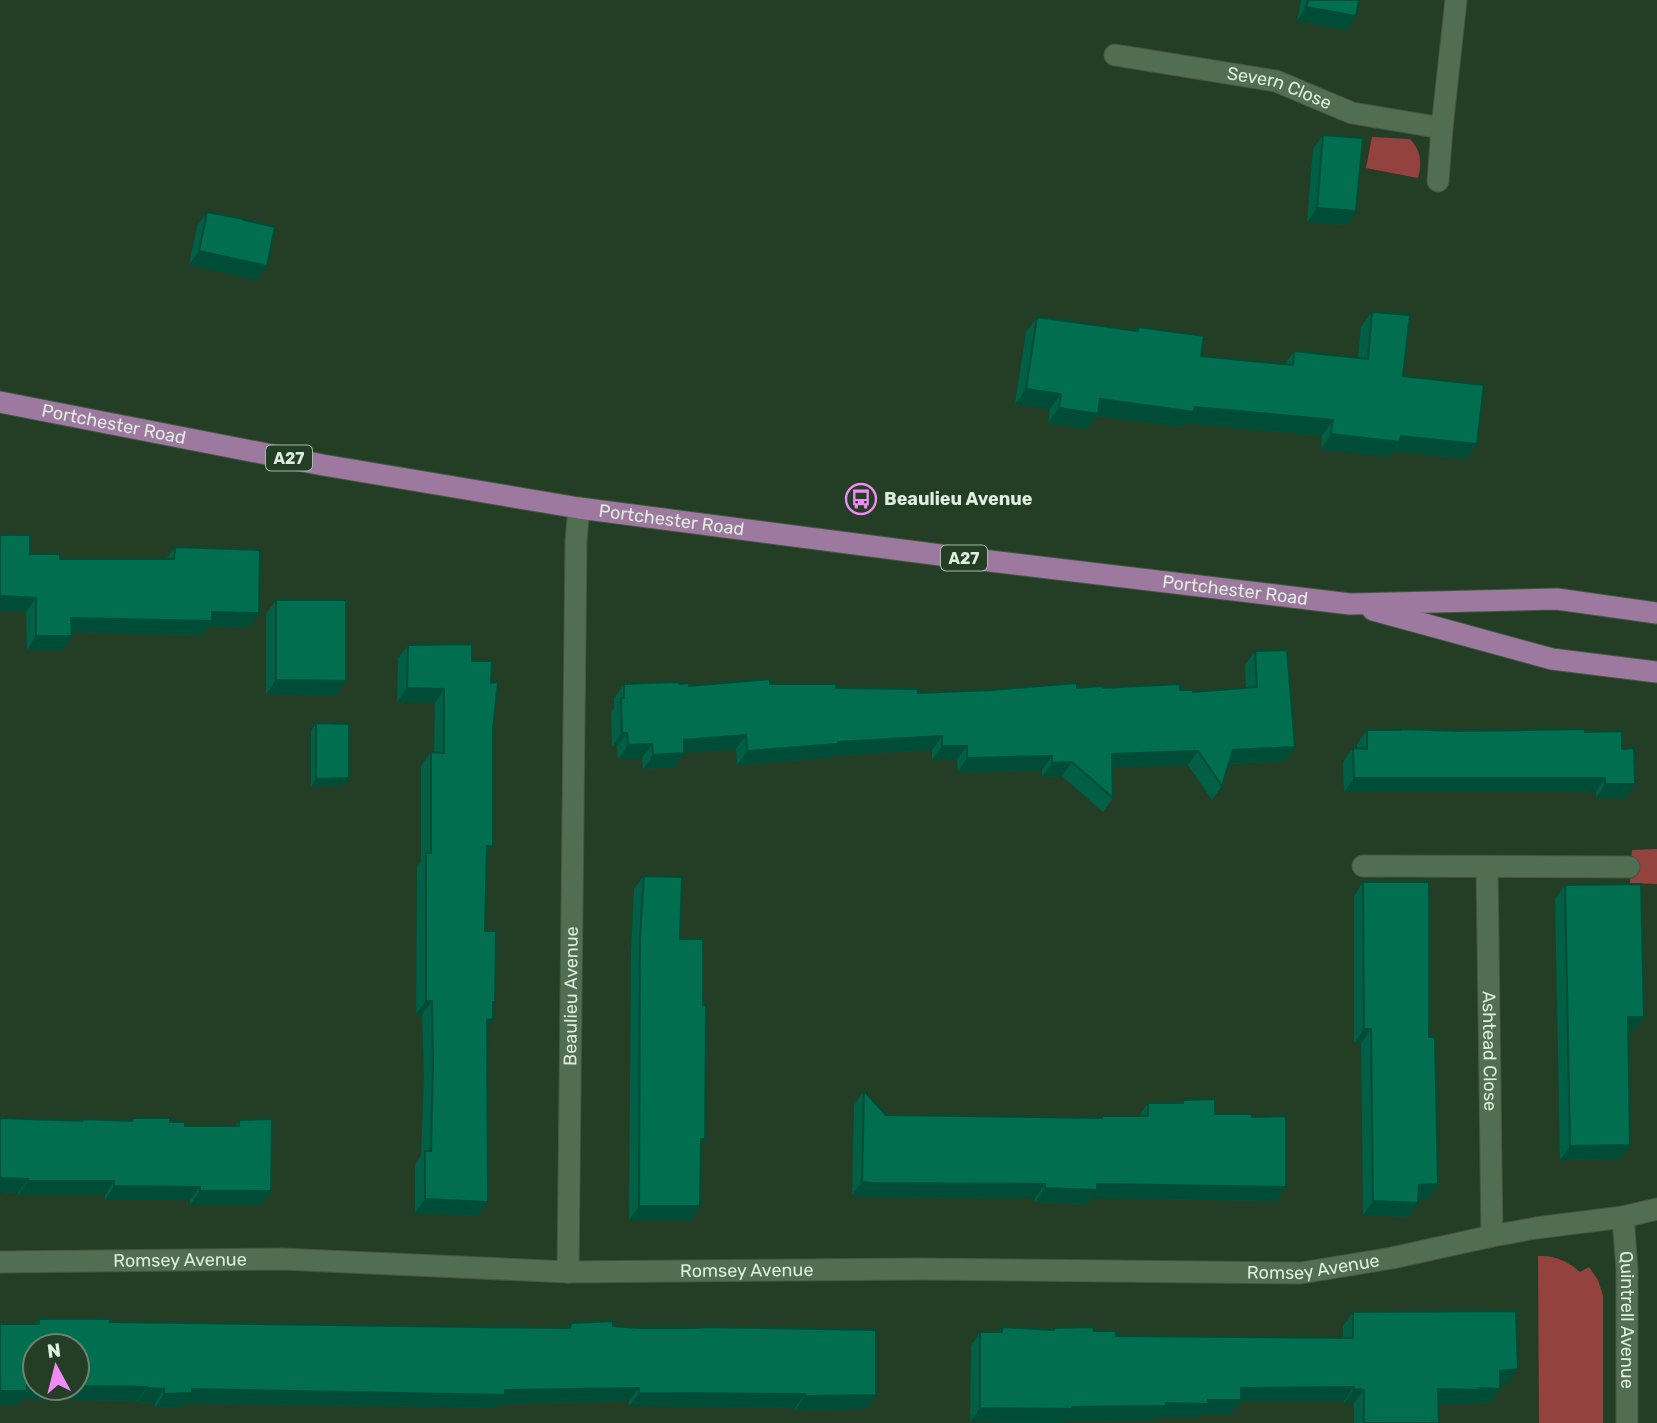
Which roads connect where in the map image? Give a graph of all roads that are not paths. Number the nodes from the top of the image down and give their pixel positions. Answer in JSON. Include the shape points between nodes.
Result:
{"nodes":[{"id":1,"x":1456,"y":0,"type":"edge"},
{"id":2,"x":1115,"y":55,"type":"dead end"},
{"id":3,"x":1442,"y":128,"type":"junction"},
{"id":4,"x":1438,"y":181,"type":"dead end"},
{"id":5,"x":0,"y":402,"type":"edge"},
{"id":6,"x":579,"y":508,"type":"junction"},
{"id":7,"x":1350,"y":604,"type":"junction"},
{"id":8,"x":1657,"y":613,"type":"edge"},
{"id":9,"x":1657,"y":672,"type":"edge"},
{"id":10,"x":1363,"y":866,"type":"dead end"},
{"id":11,"x":1488,"y":867,"type":"junction"},
{"id":12,"x":1629,"y":867,"type":"dead end"},
{"id":13,"x":1657,"y":1209,"type":"edge"},
{"id":14,"x":1623,"y":1217,"type":"junction"},
{"id":15,"x":1492,"y":1236,"type":"junction"},
{"id":16,"x":0,"y":1262,"type":"edge"},
{"id":17,"x":568,"y":1272,"type":"junction"},
{"id":18,"x":1627,"y":1423,"type":"edge"}],
"edges":[{"from":1,"to":3,"type":"street"},
{"from":2,"to":3,"type":"street","name":"Severn Close","via":[[1276,81],[1352,113]]},
{"from":3,"to":4,"type":"street"},
{"from":5,"to":6,"type":"main road","name":"Portchester Road","number":"A27","via":[[323,465]]},
{"from":6,"to":7,"type":"main road","name":"Portchester Road","number":"A27"},
{"from":6,"to":17,"type":"street","name":"Beaulieu Avenue"},
{"from":7,"to":8,"type":"main road","name":"Portchester Road","number":"A27","via":[[1557,599]]},
{"from":7,"to":9,"type":"main road","name":"Portchester Road","number":"A27","via":[[1552,659]]},
{"from":10,"to":11,"type":"street"},
{"from":11,"to":12,"type":"street"},
{"from":11,"to":15,"type":"street","name":"Ashtead Close"},
{"from":13,"to":14,"type":"street","name":"Romsey Avenue"},
{"from":14,"to":15,"type":"street","name":"Romsey Avenue"},
{"from":14,"to":18,"type":"street","name":"Quintrell Avenue"},
{"from":15,"to":17,"type":"street","name":"Romsey Avenue","via":[[1301,1273]]},
{"from":16,"to":17,"type":"street","name":"Romsey Avenue","via":[[282,1259]]}]}
